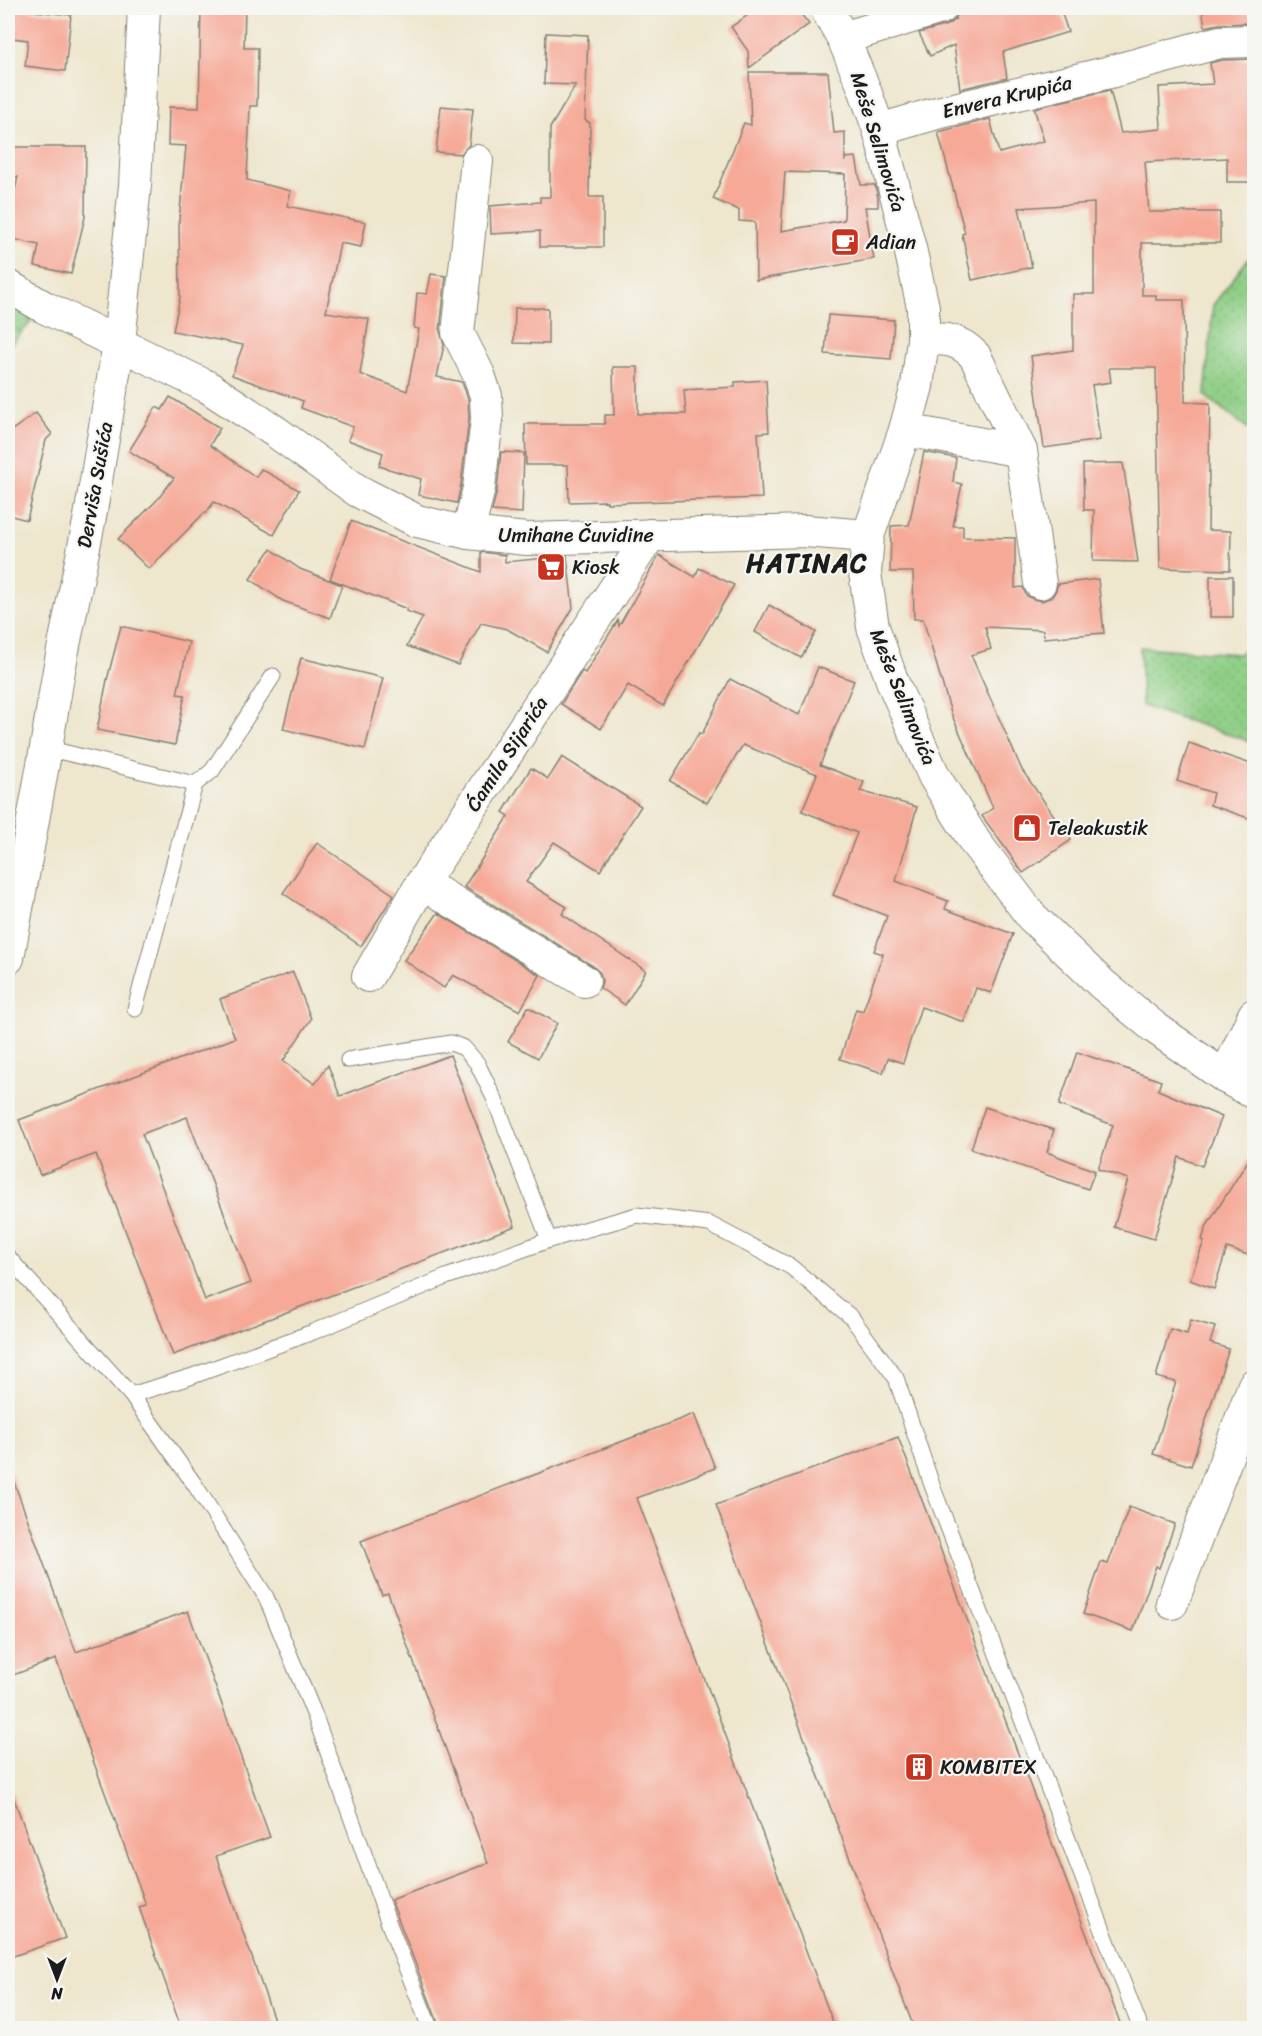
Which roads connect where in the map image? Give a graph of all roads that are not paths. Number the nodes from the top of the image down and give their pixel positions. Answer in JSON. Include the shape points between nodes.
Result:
{"nodes":[{"id":1,"x":144,"y":8,"type":"edge"},
{"id":2,"x":826,"y":8,"type":"edge"},
{"id":3,"x":940,"y":8,"type":"edge"},
{"id":4,"x":843,"y":38,"type":"junction"},
{"id":5,"x":1254,"y":41,"type":"edge"},
{"id":6,"x":879,"y":130,"type":"junction"},
{"id":7,"x":477,"y":160,"type":"dead end"},
{"id":8,"x":8,"y":286,"type":"edge"},
{"id":9,"x":923,"y":340,"type":"junction"},
{"id":10,"x":119,"y":343,"type":"junction"},
{"id":11,"x":905,"y":430,"type":"junction"},
{"id":12,"x":1021,"y":452,"type":"junction"},
{"id":13,"x":468,"y":533,"type":"junction"},
{"id":14,"x":650,"y":535,"type":"junction"},
{"id":15,"x":868,"y":536,"type":"junction"},
{"id":16,"x":1040,"y":583,"type":"dead end"},
{"id":17,"x":273,"y":676,"type":"dead end"},
{"id":18,"x":46,"y":748,"type":"junction"},
{"id":19,"x":195,"y":784,"type":"junction"},
{"id":20,"x":16,"y":857,"type":"edge"},
{"id":21,"x":422,"y":883,"type":"junction"},
{"id":22,"x":8,"y":958,"type":"edge"},
{"id":23,"x":368,"y":976,"type":"dead end"},
{"id":24,"x":584,"y":981,"type":"dead end"},
{"id":25,"x":135,"y":1009,"type":"dead end"},
{"id":26,"x":1254,"y":1015,"type":"edge"},
{"id":27,"x":348,"y":1060,"type":"dead end"},
{"id":28,"x":1237,"y":1068,"type":"edge"},
{"id":29,"x":1254,"y":1093,"type":"edge"},
{"id":30,"x":549,"y":1240,"type":"junction"},
{"id":31,"x":8,"y":1257,"type":"edge"},
{"id":32,"x":1254,"y":1384,"type":"edge"},
{"id":33,"x":131,"y":1395,"type":"junction"},
{"id":34,"x":1172,"y":1603,"type":"dead end"},
{"id":35,"x":1139,"y":2024,"type":"dead end"},
{"id":36,"x":430,"y":2028,"type":"edge"}],
"edges":[{"from":1,"to":10,"type":"street","name":"Derviša Sušića","via":[[135,185]]},
{"from":2,"to":4,"type":"street","name":"Meše Selimovića"},
{"from":3,"to":4,"type":"street"},
{"from":4,"to":6,"type":"street","name":"Meše Selimovića"},
{"from":5,"to":6,"type":"street","name":"Envera Krupića","via":[[1220,42]]},
{"from":6,"to":9,"type":"street","name":"Meše Selimovića","via":[[923,307]]},
{"from":7,"to":13,"type":"street","via":[[458,333],[479,375],[486,396],[487,419],[479,488]]},
{"from":8,"to":10,"type":"street","name":"Umihane Čuvidine"},
{"from":9,"to":11,"type":"street","name":"Meše Selimovića","via":[[917,386]]},
{"from":9,"to":12,"type":"street","via":[[946,338],[960,343],[975,356]]},
{"from":10,"to":13,"type":"street","name":"Umihane Čuvidine","via":[[208,387],[358,490],[417,521]]},
{"from":10,"to":18,"type":"street","name":"Derviša Sušića"},
{"from":11,"to":12,"type":"street"},
{"from":11,"to":15,"type":"street","name":"Meše Selimovića"},
{"from":12,"to":16,"type":"street"},
{"from":13,"to":14,"type":"street","name":"Umihane Čuvidine","via":[[527,539]]},
{"from":14,"to":15,"type":"street","name":"Umihane Čuvidine","via":[[805,531]]},
{"from":14,"to":21,"type":"street","name":"Ćamila Sijarića"},
{"from":15,"to":28,"type":"street","name":"Meše Selimovića","via":[[865,573],[873,627],[934,776],[975,842],[1032,917],[1102,984],[1154,1027]]},
{"from":17,"to":19,"type":"lane","via":[[212,771]]},
{"from":18,"to":19,"type":"lane"},
{"from":18,"to":20,"type":"street","name":"Derviša Sušića"},
{"from":19,"to":25,"type":"lane"},
{"from":20,"to":22,"type":"street","name":"Derviša Sušića"},
{"from":21,"to":23,"type":"street","name":"Ćamila Sijarića"},
{"from":21,"to":24,"type":"street"},
{"from":26,"to":28,"type":"street"},
{"from":27,"to":30,"type":"lane","via":[[451,1043],[464,1048],[477,1063],[494,1098]]},
{"from":28,"to":29,"type":"street","name":"Meše Selimovića"},
{"from":30,"to":33,"type":"lane","via":[[313,1332]]},
{"from":30,"to":35,"type":"lane","via":[[637,1215],[709,1224],[791,1267],[851,1317],[896,1378],[933,1488]]},
{"from":31,"to":33,"type":"lane"},
{"from":32,"to":34,"type":"street"},
{"from":33,"to":36,"type":"lane","via":[[195,1485],[266,1597],[315,1716]]}]}
